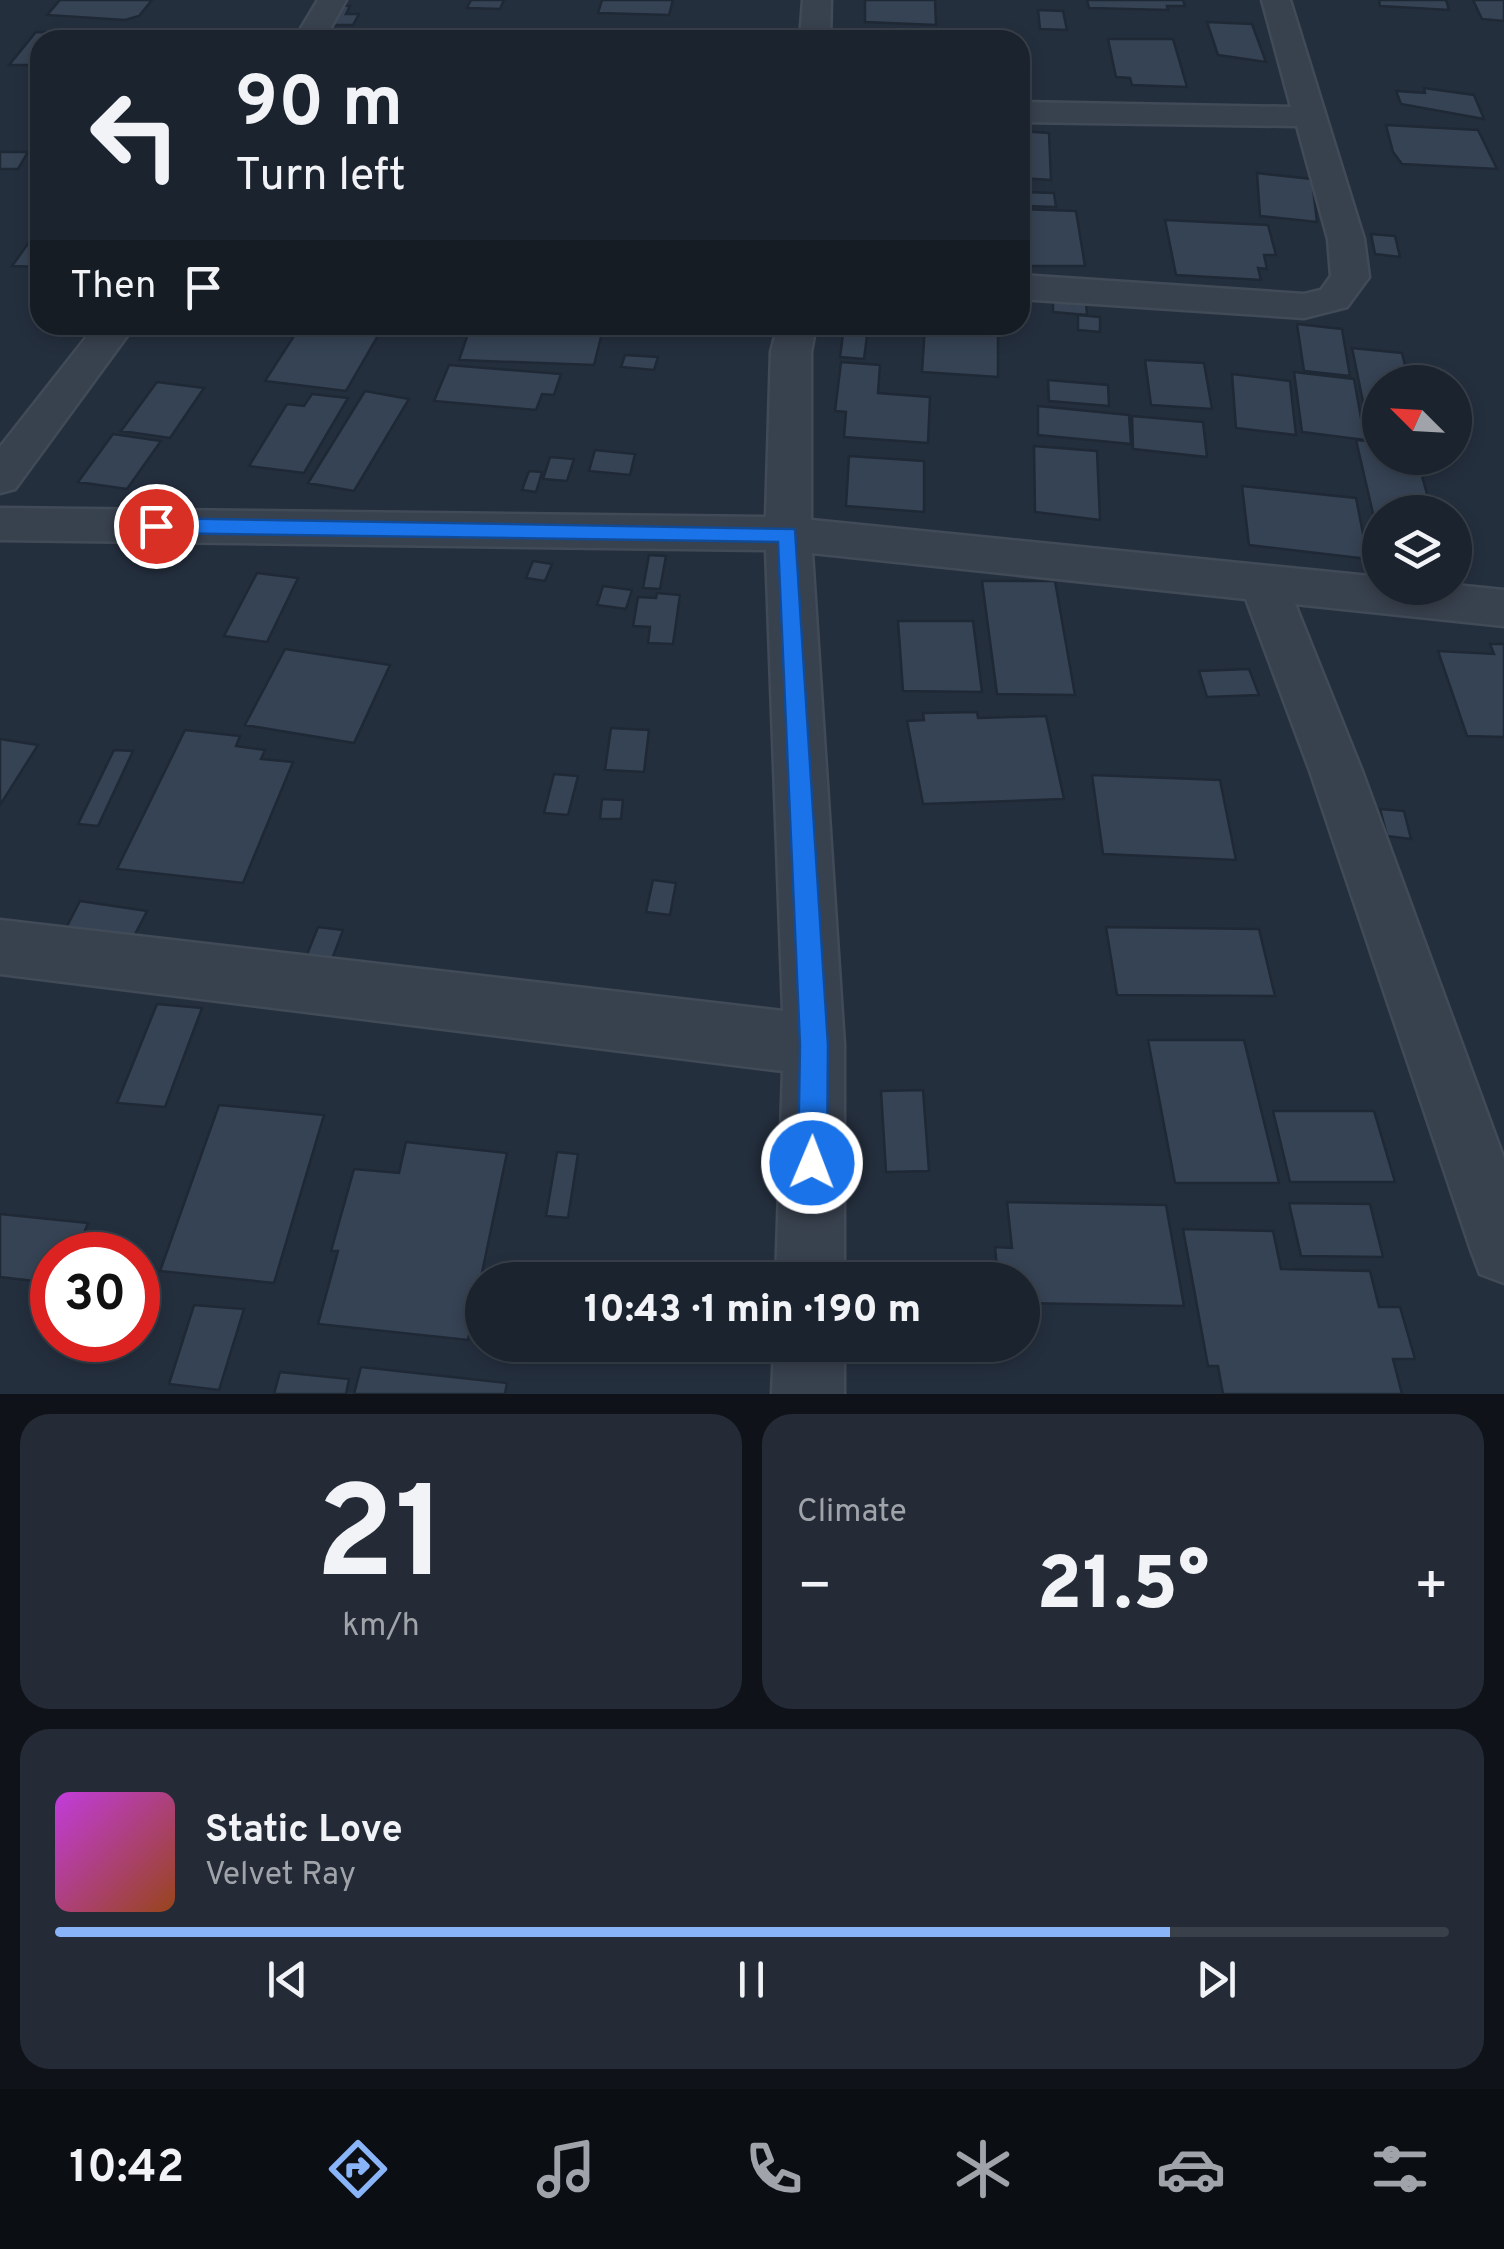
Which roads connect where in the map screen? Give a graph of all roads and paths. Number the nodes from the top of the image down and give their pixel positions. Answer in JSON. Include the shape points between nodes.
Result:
{"nodes":[{"id":1,"x":332,"y":0,"type":"edge"},
{"id":2,"x":817,"y":0,"type":"edge"},
{"id":3,"x":1276,"y":0,"type":"edge"},
{"id":4,"x":315,"y":30,"type":"edge"},
{"id":5,"x":816,"y":30,"type":"edge"},
{"id":6,"x":1030,"y":112,"type":"edge"},
{"id":7,"x":1313,"y":118,"type":"junction"},
{"id":8,"x":1030,"y":287,"type":"edge"},
{"id":9,"x":108,"y":335,"type":"edge"},
{"id":10,"x":795,"y":335,"type":"edge"},
{"id":11,"x":0,"y":478,"type":"edge"},
{"id":12,"x":0,"y":524,"type":"edge"},
{"id":13,"x":788,"y":534,"type":"junction"},
{"id":14,"x":1263,"y":583,"type":"junction"},
{"id":15,"x":1504,"y":608,"type":"edge"},
{"id":16,"x":0,"y":947,"type":"edge"},
{"id":17,"x":814,"y":1045,"type":"junction"},
{"id":18,"x":1504,"y":1250,"type":"edge"},
{"id":19,"x":810,"y":1262,"type":"edge"},
{"id":20,"x":809,"y":1362,"type":"edge"},
{"id":21,"x":808,"y":1394,"type":"edge"}],
"edges":[{"from":1,"to":4,"type":"street"},
{"from":2,"to":5,"type":"street"},
{"from":3,"to":7,"type":"street"},
{"from":6,"to":7,"type":"street"},
{"from":7,"to":8,"type":"street","via":[[1348,258],[1350,277],[1334,299],[1304,306]]},
{"from":9,"to":11,"type":"street"},
{"from":10,"to":13,"type":"street"},
{"from":12,"to":13,"type":"street"},
{"from":13,"to":14,"type":"street"},
{"from":13,"to":17,"type":"street"},
{"from":14,"to":15,"type":"street"},
{"from":14,"to":18,"type":"street"},
{"from":16,"to":17,"type":"street"},
{"from":17,"to":19,"type":"street"},
{"from":20,"to":21,"type":"street"}]}
